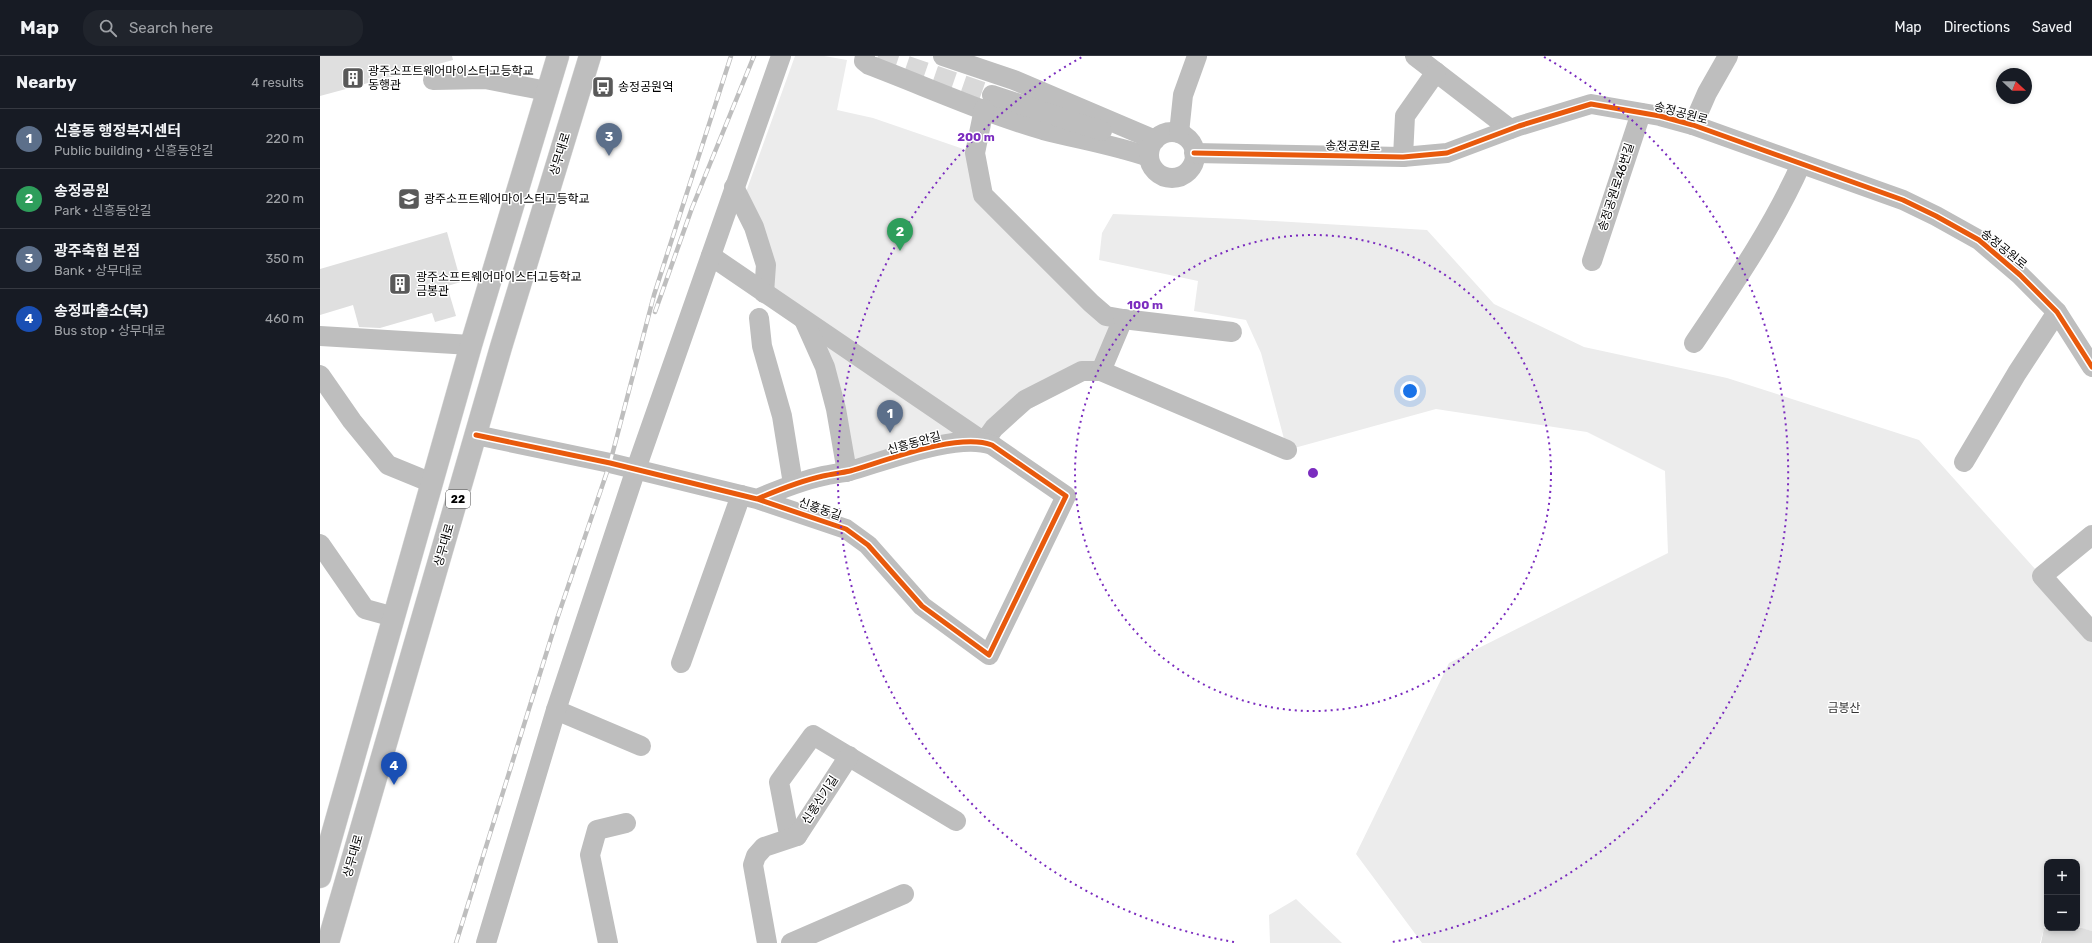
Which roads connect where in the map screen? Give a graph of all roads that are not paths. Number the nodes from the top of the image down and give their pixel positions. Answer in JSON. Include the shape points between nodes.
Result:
{"nodes":[{"id":1,"x":558,"y":56,"type":"edge"},
{"id":2,"x":590,"y":56,"type":"edge"},
{"id":3,"x":782,"y":56,"type":"edge"},
{"id":4,"x":865,"y":56,"type":"edge"},
{"id":5,"x":943,"y":56,"type":"edge"},
{"id":6,"x":1198,"y":56,"type":"edge"},
{"id":7,"x":1415,"y":56,"type":"edge"},
{"id":8,"x":1728,"y":56,"type":"edge"},
{"id":9,"x":1436,"y":72,"type":"junction"},
{"id":10,"x":433,"y":80,"type":"dead end"},
{"id":11,"x":547,"y":91,"type":"junction"},
{"id":12,"x":988,"y":102,"type":"junction"},
{"id":13,"x":1641,"y":113,"type":"junction"},
{"id":14,"x":1693,"y":125,"type":"junction"},
{"id":15,"x":1510,"y":129,"type":"junction"},
{"id":16,"x":1179,"y":133,"type":"junction"},
{"id":17,"x":1151,"y":148,"type":"junction"},
{"id":18,"x":1194,"y":153,"type":"junction"},
{"id":19,"x":1403,"y":157,"type":"junction"},
{"id":20,"x":1801,"y":164,"type":"junction"},
{"id":21,"x":734,"y":187,"type":"junction"},
{"id":22,"x":711,"y":256,"type":"junction"},
{"id":23,"x":1592,"y":261,"type":"dead end"},
{"id":24,"x":764,"y":293,"type":"junction"},
{"id":25,"x":2058,"y":312,"type":"junction"},
{"id":26,"x":759,"y":318,"type":"dead end"},
{"id":27,"x":1123,"y":319,"type":"junction"},
{"id":28,"x":804,"y":320,"type":"junction"},
{"id":29,"x":1232,"y":332,"type":"dead end"},
{"id":30,"x":320,"y":336,"type":"edge"},
{"id":31,"x":1694,"y":343,"type":"dead end"},
{"id":32,"x":471,"y":345,"type":"junction"},
{"id":33,"x":2092,"y":367,"type":"edge"},
{"id":34,"x":1101,"y":371,"type":"junction"},
{"id":35,"x":320,"y":375,"type":"edge"},
{"id":36,"x":476,"y":435,"type":"junction"},
{"id":37,"x":984,"y":442,"type":"junction"},
{"id":38,"x":1287,"y":450,"type":"dead end"},
{"id":39,"x":1964,"y":462,"type":"dead end"},
{"id":40,"x":636,"y":469,"type":"junction"},
{"id":41,"x":848,"y":472,"type":"junction"},
{"id":42,"x":432,"y":483,"type":"junction"},
{"id":43,"x":793,"y":484,"type":"junction"},
{"id":44,"x":749,"y":497,"type":"junction"},
{"id":45,"x":2092,"y":535,"type":"edge"},
{"id":46,"x":320,"y":544,"type":"edge"},
{"id":47,"x":394,"y":617,"type":"junction"},
{"id":48,"x":2092,"y":632,"type":"edge"},
{"id":49,"x":681,"y":663,"type":"dead end"},
{"id":50,"x":556,"y":710,"type":"junction"},
{"id":51,"x":641,"y":746,"type":"dead end"},
{"id":52,"x":849,"y":756,"type":"junction"},
{"id":53,"x":956,"y":821,"type":"dead end"},
{"id":54,"x":626,"y":823,"type":"dead end"},
{"id":55,"x":797,"y":836,"type":"junction"},
{"id":56,"x":320,"y":877,"type":"edge"},
{"id":57,"x":904,"y":894,"type":"dead end"},
{"id":58,"x":328,"y":943,"type":"edge"},
{"id":59,"x":486,"y":943,"type":"edge"},
{"id":60,"x":608,"y":943,"type":"edge"},
{"id":61,"x":767,"y":943,"type":"edge"},
{"id":62,"x":791,"y":943,"type":"edge"}],
"edges":[{"from":1,"to":11,"type":"main road","number":"22"},
{"from":2,"to":36,"type":"main road","name":"상무대로","number":"22"},
{"from":3,"to":21,"type":"street"},
{"from":4,"to":12,"type":"street","via":[[864,61],[869,65]]},
{"from":5,"to":17,"type":"street","via":[[1014,80]]},
{"from":6,"to":16,"type":"street","via":[[1183,95]]},
{"from":7,"to":9,"type":"street"},
{"from":8,"to":14,"type":"street"},
{"from":9,"to":15,"type":"street"},
{"from":9,"to":19,"type":"street","via":[[1406,116]]},
{"from":10,"to":11,"type":"street","via":[[484,79]]},
{"from":11,"to":32,"type":"main road","number":"22"},
{"from":12,"to":17,"type":"street","via":[[1042,129],[1130,151]]},
{"from":12,"to":27,"type":"street","via":[[975,154],[983,195],[1091,303],[1106,316]]},
{"from":13,"to":14,"type":"street","name":"송정공원로"},
{"from":13,"to":15,"type":"street","name":"송정공원로","via":[[1591,104]]},
{"from":13,"to":23,"type":"street","name":"송정공원로46번길"},
{"from":14,"to":20,"type":"street","name":"송정공원로"},
{"from":15,"to":19,"type":"street","name":"송정공원로","via":[[1447,153]]},
{"from":16,"to":17,"type":"street","via":[[1164,133]]},
{"from":16,"to":18,"type":"street","via":[[1191,142]]},
{"from":17,"to":18,"type":"street","via":[[1155,171],[1168,177],[1176,177],[1189,170]]},
{"from":18,"to":19,"type":"street","name":"송정공원로"},
{"from":20,"to":25,"type":"street","name":"송정공원로","via":[[1903,200],[1979,240]]},
{"from":20,"to":31,"type":"street","via":[[1789,191],[1757,246]]},
{"from":21,"to":22,"type":"street"},
{"from":21,"to":24,"type":"street","via":[[754,227],[766,265]]},
{"from":22,"to":24,"type":"street"},
{"from":22,"to":40,"type":"street"},
{"from":24,"to":28,"type":"street"},
{"from":25,"to":33,"type":"street","name":"송정공원로"},
{"from":25,"to":39,"type":"street","via":[[2017,373]]},
{"from":26,"to":43,"type":"street","via":[[762,346],[782,416]]},
{"from":27,"to":29,"type":"street"},
{"from":27,"to":34,"type":"street"},
{"from":28,"to":37,"type":"street"},
{"from":28,"to":41,"type":"street","via":[[825,367]]},
{"from":30,"to":32,"type":"street"},
{"from":32,"to":42,"type":"main road","number":"22"},
{"from":34,"to":37,"type":"street","via":[[1082,371],[1025,400],[994,428]]},
{"from":34,"to":38,"type":"street"},
{"from":35,"to":42,"type":"street","via":[[352,421],[388,465]]},
{"from":36,"to":40,"type":"street","name":"신흥동길"},
{"from":36,"to":58,"type":"main road","name":"상무대로","number":"22"},
{"from":37,"to":41,"type":"street","name":"신흥동안길","via":[[946,444]]},
{"from":37,"to":44,"type":"street","name":"신흥동길","via":[[1066,496],[989,655],[922,606],[889,566],[856,535],[835,525]]},
{"from":40,"to":44,"type":"street","name":"신흥동길"},
{"from":40,"to":50,"type":"street"},
{"from":41,"to":43,"type":"street","name":"신흥동안길"},
{"from":42,"to":47,"type":"main road","number":"22"},
{"from":43,"to":44,"type":"street","name":"신흥동안길"},
{"from":44,"to":49,"type":"street"},
{"from":45,"to":48,"type":"street","via":[[2042,576]]},
{"from":46,"to":47,"type":"street","via":[[366,608]]},
{"from":47,"to":56,"type":"main road","number":"22"},
{"from":50,"to":51,"type":"street"},
{"from":50,"to":59,"type":"street"},
{"from":52,"to":53,"type":"street"},
{"from":52,"to":55,"type":"street","name":"신흥신기길"},
{"from":52,"to":55,"type":"street","via":[[813,735],[779,782],[788,829]]},
{"from":54,"to":60,"type":"street","via":[[597,830],[590,855]]},
{"from":55,"to":61,"type":"street","name":"신흥신기길","via":[[764,847],[756,856],[753,865]]},
{"from":57,"to":62,"type":"street"}]}
